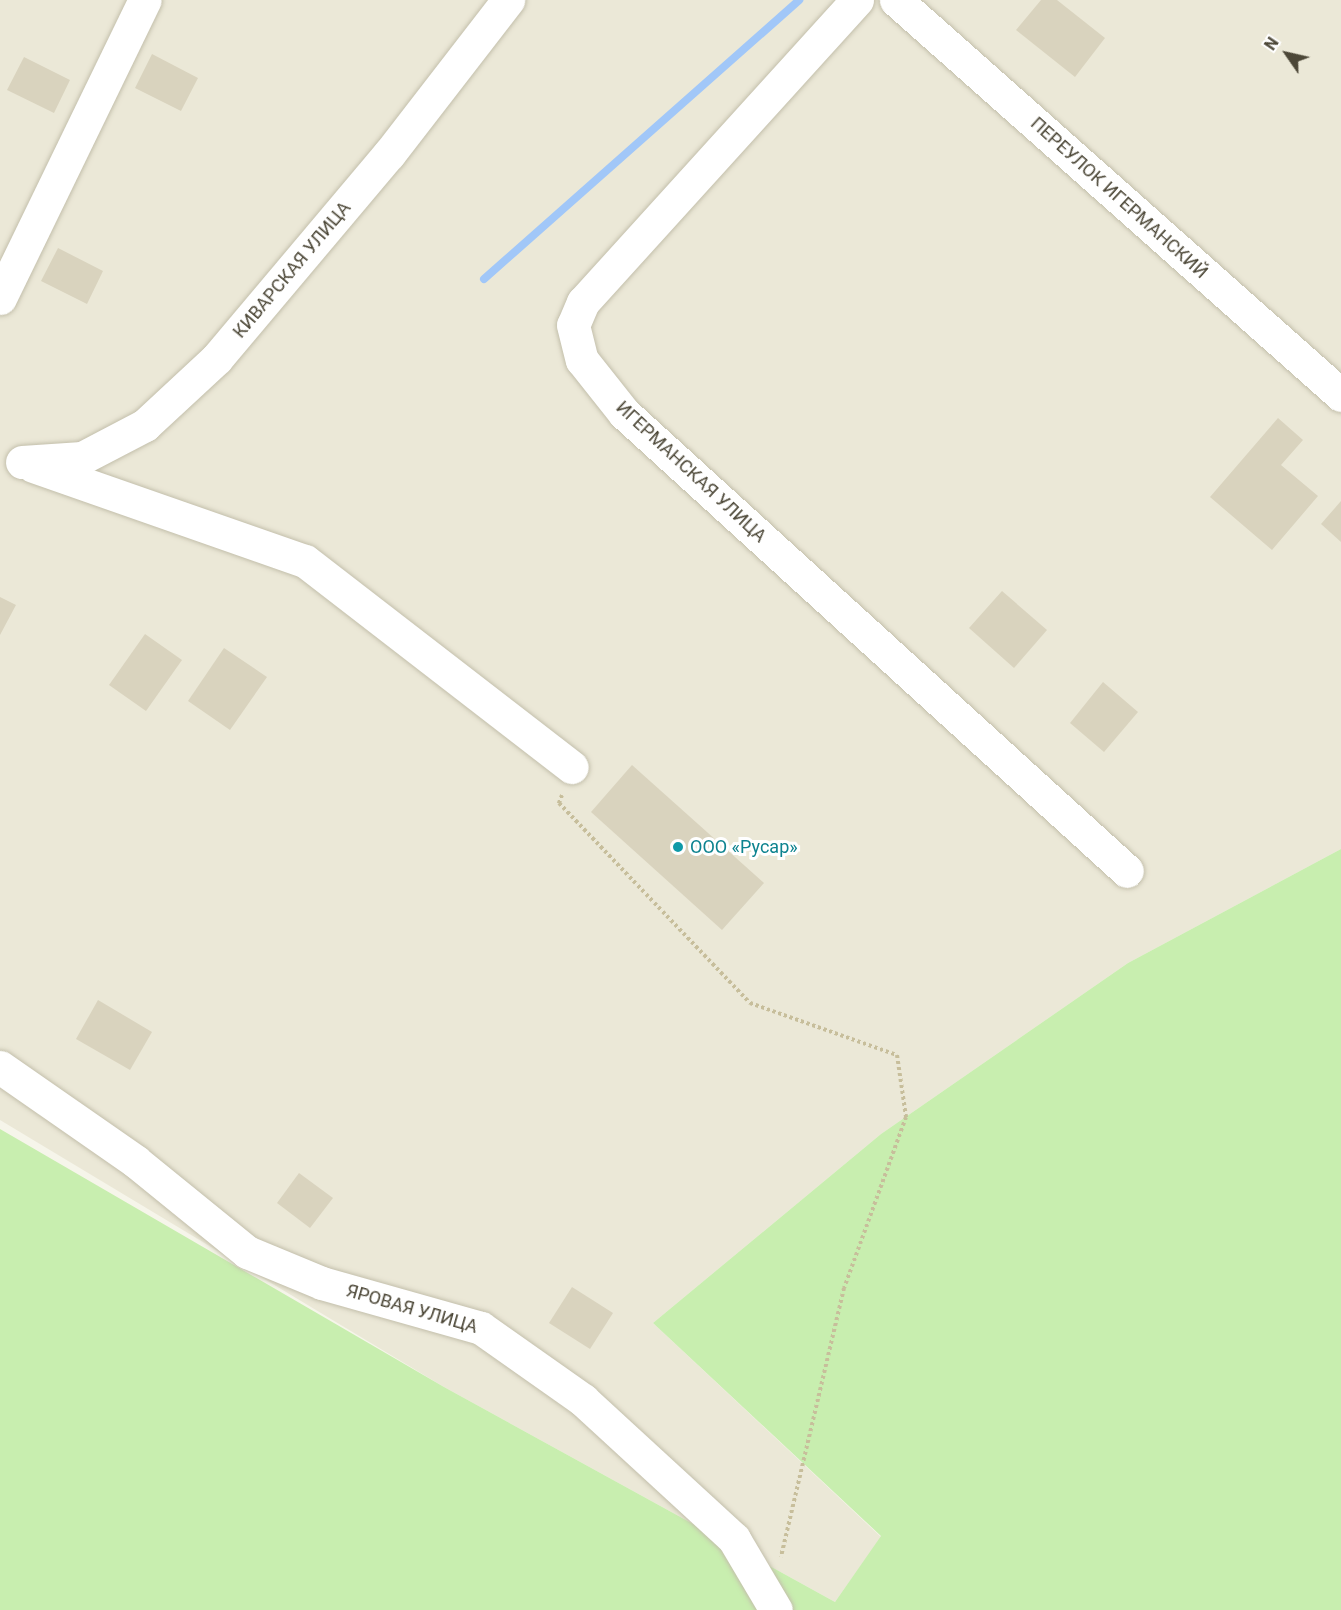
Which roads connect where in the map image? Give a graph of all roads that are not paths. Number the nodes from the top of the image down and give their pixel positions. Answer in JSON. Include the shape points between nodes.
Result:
{"nodes":[{"id":1,"x":146,"y":0,"type":"edge"},
{"id":2,"x":508,"y":0,"type":"edge"},
{"id":3,"x":857,"y":0,"type":"edge"},
{"id":4,"x":896,"y":0,"type":"edge"},
{"id":5,"x":0,"y":298,"type":"edge"},
{"id":6,"x":1341,"y":395,"type":"edge"},
{"id":7,"x":11,"y":459,"type":"edge"},
{"id":8,"x":572,"y":767,"type":"road end"},
{"id":9,"x":1127,"y":871,"type":"dead end"},
{"id":10,"x":0,"y":1067,"type":"edge"},
{"id":11,"x":773,"y":1606,"type":"edge"}],
"edges":[{"from":1,"to":5,"type":"street"},
{"from":2,"to":7,"type":"street","name":"КИВАРСКАЯ УЛИЦА","via":[[389,154],[217,358],[146,425],[82,458]]},
{"from":3,"to":9,"type":"street","name":"ИГЕРМАНСКАЯ УЛИЦА","via":[[583,302],[573,325],[582,360],[624,413]]},
{"from":4,"to":6,"type":"street","name":"ПЕРЕУЛОК ИГЕРМАНСКИЙ"},
{"from":7,"to":8,"type":"street","via":[[305,561]]},
{"from":10,"to":11,"type":"street","name":"ЯРОВАЯ УЛИЦА","via":[[102,1136],[247,1252],[322,1283],[482,1329],[583,1400],[734,1539]]}]}
